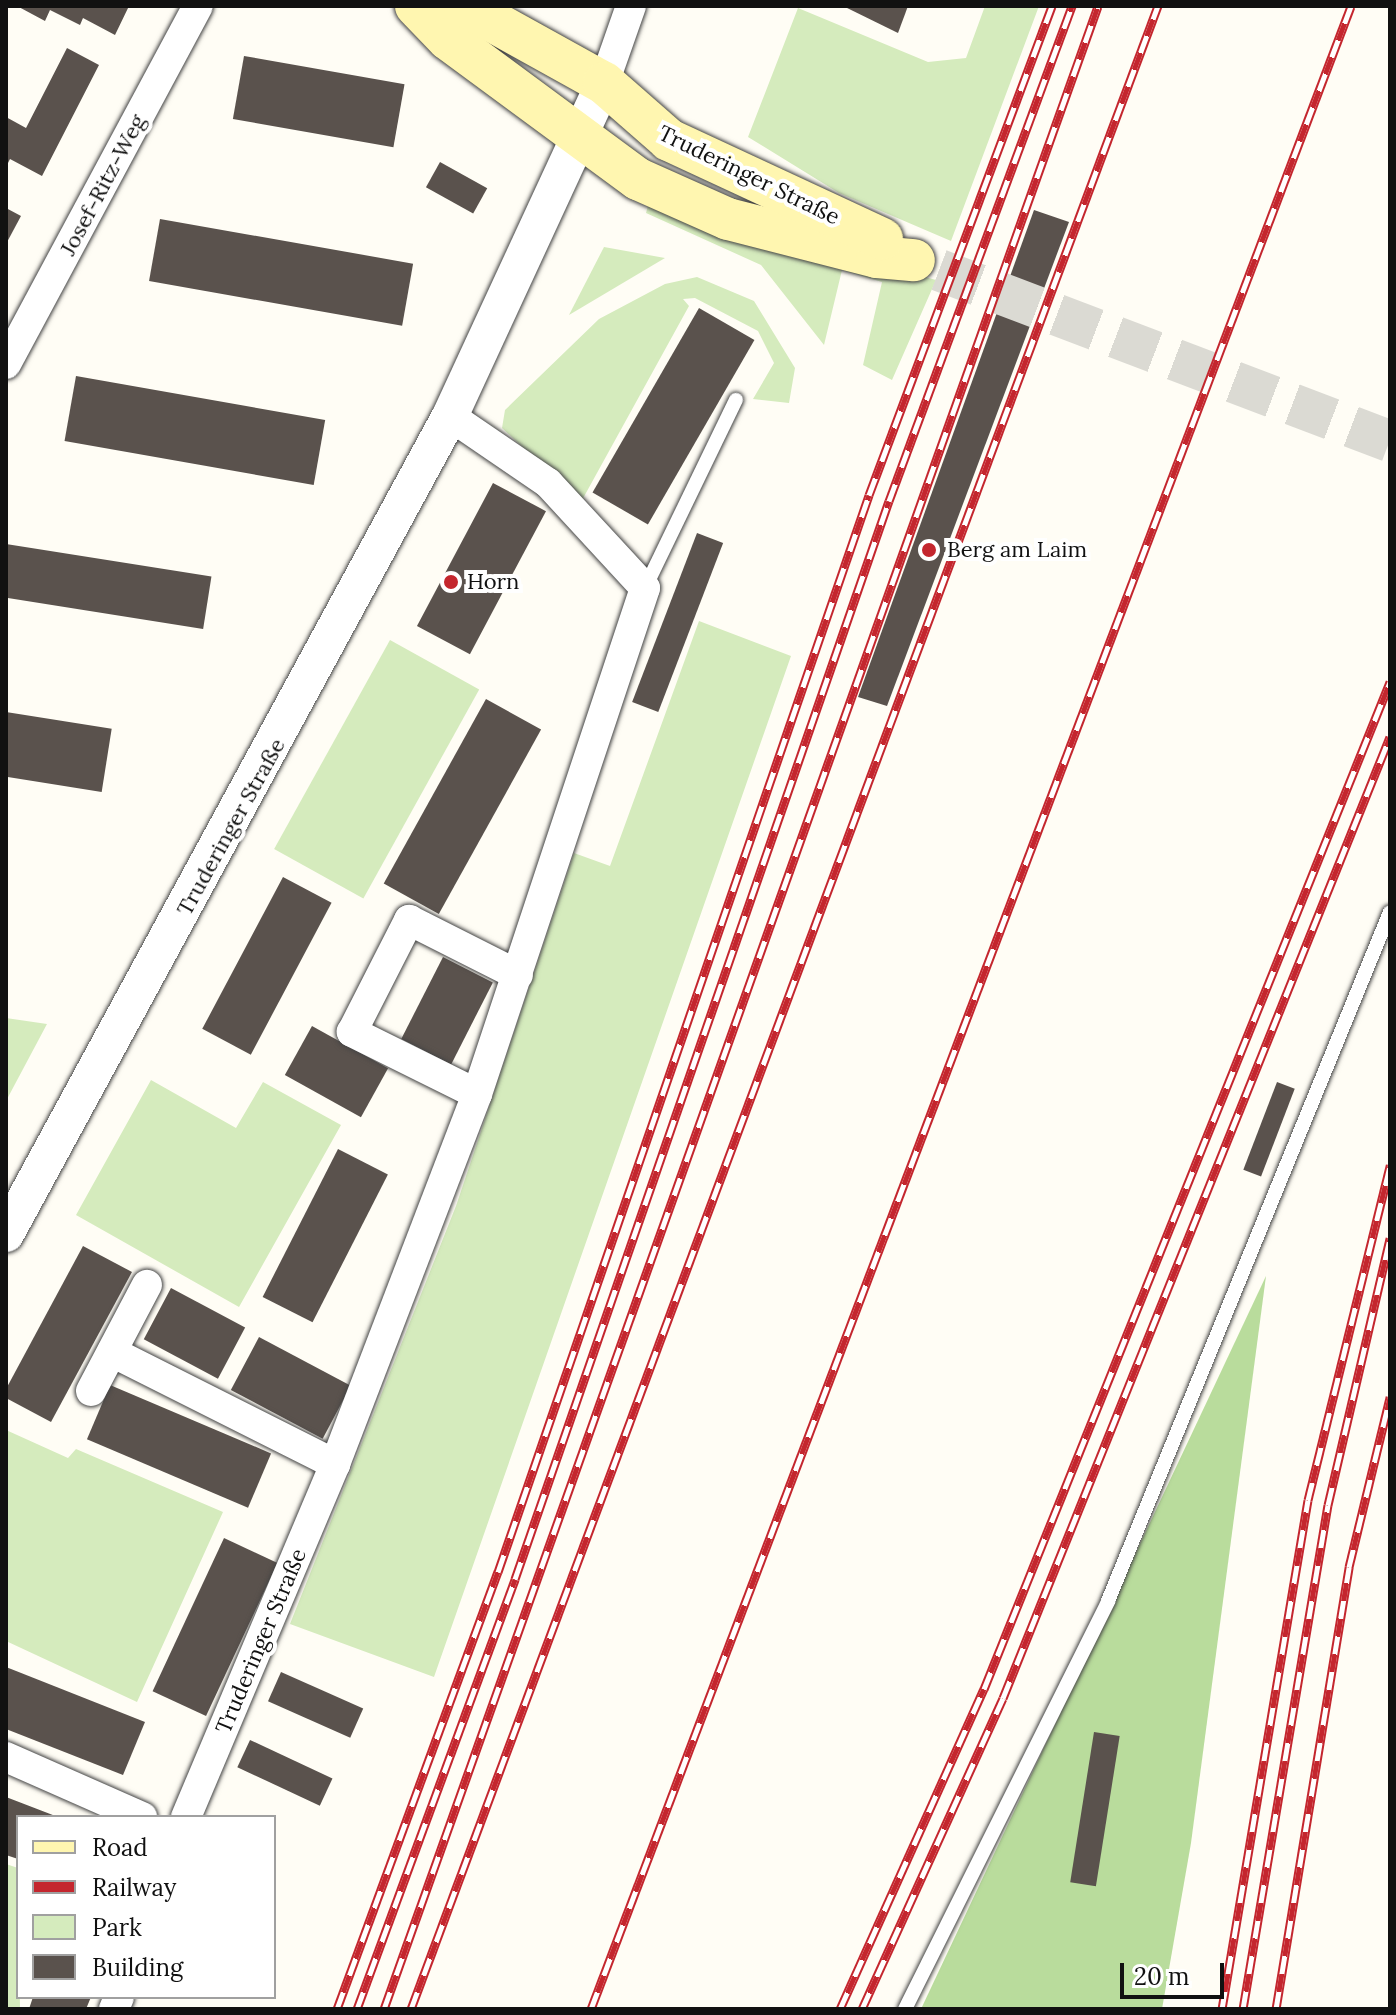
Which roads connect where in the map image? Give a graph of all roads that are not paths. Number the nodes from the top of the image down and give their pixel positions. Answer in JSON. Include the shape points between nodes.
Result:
{"nodes":[{"id":1,"x":198,"y":6,"type":"edge"},
{"id":2,"x":416,"y":6,"type":"edge"},
{"id":3,"x":465,"y":6,"type":"edge"},
{"id":4,"x":631,"y":6,"type":"edge"},
{"id":5,"x":604,"y":83,"type":"junction"},
{"id":6,"x":578,"y":138,"type":"junction"},
{"id":7,"x":6,"y":364,"type":"edge"},
{"id":8,"x":736,"y":400,"type":"dead end"},
{"id":9,"x":450,"y":416,"type":"junction"},
{"id":10,"x":645,"y":588,"type":"junction"},
{"id":11,"x":1390,"y":912,"type":"edge"},
{"id":12,"x":518,"y":975,"type":"junction"},
{"id":13,"x":477,"y":1094,"type":"junction"},
{"id":14,"x":6,"y":1234,"type":"edge"},
{"id":15,"x":147,"y":1285,"type":"dead end"},
{"id":16,"x":112,"y":1352,"type":"junction"},
{"id":17,"x":91,"y":1391,"type":"dead end"},
{"id":18,"x":335,"y":1464,"type":"junction"},
{"id":19,"x":6,"y":1757,"type":"edge"},
{"id":20,"x":137,"y":1815,"type":"edge"},
{"id":21,"x":187,"y":1815,"type":"edge"},
{"id":22,"x":905,"y":2009,"type":"edge"}],
"edges":[{"from":1,"to":7,"type":"street","name":"Josef-Ritz-Weg"},
{"from":2,"to":6,"type":"main road","via":[[448,39]]},
{"from":3,"to":5,"type":"main road"},
{"from":4,"to":5,"type":"street"},
{"from":5,"to":6,"type":"street","name":"Truderinger Straße"},
{"from":5,"to":6,"type":"main road","name":"Truderinger Straße","via":[[669,140],[927,265],[728,219],[638,179]]},
{"from":6,"to":9,"type":"street","name":"Truderinger Straße"},
{"from":8,"to":10,"type":"lane","name":"Truderinger Straße"},
{"from":9,"to":10,"type":"street","via":[[548,483]]},
{"from":9,"to":14,"type":"street","name":"Truderinger Straße"},
{"from":10,"to":12,"type":"street","name":"Truderinger Straße"},
{"from":11,"to":22,"type":"lane","via":[[1108,1601]]},
{"from":12,"to":13,"type":"street","name":"Truderinger Straße"},
{"from":12,"to":13,"type":"street","via":[[409,920],[352,1032]]},
{"from":13,"to":18,"type":"street","name":"Truderinger Straße"},
{"from":15,"to":16,"type":"street"},
{"from":16,"to":17,"type":"street"},
{"from":16,"to":18,"type":"street"},
{"from":18,"to":21,"type":"street","name":"Truderinger Straße"},
{"from":19,"to":20,"type":"street"}]}
